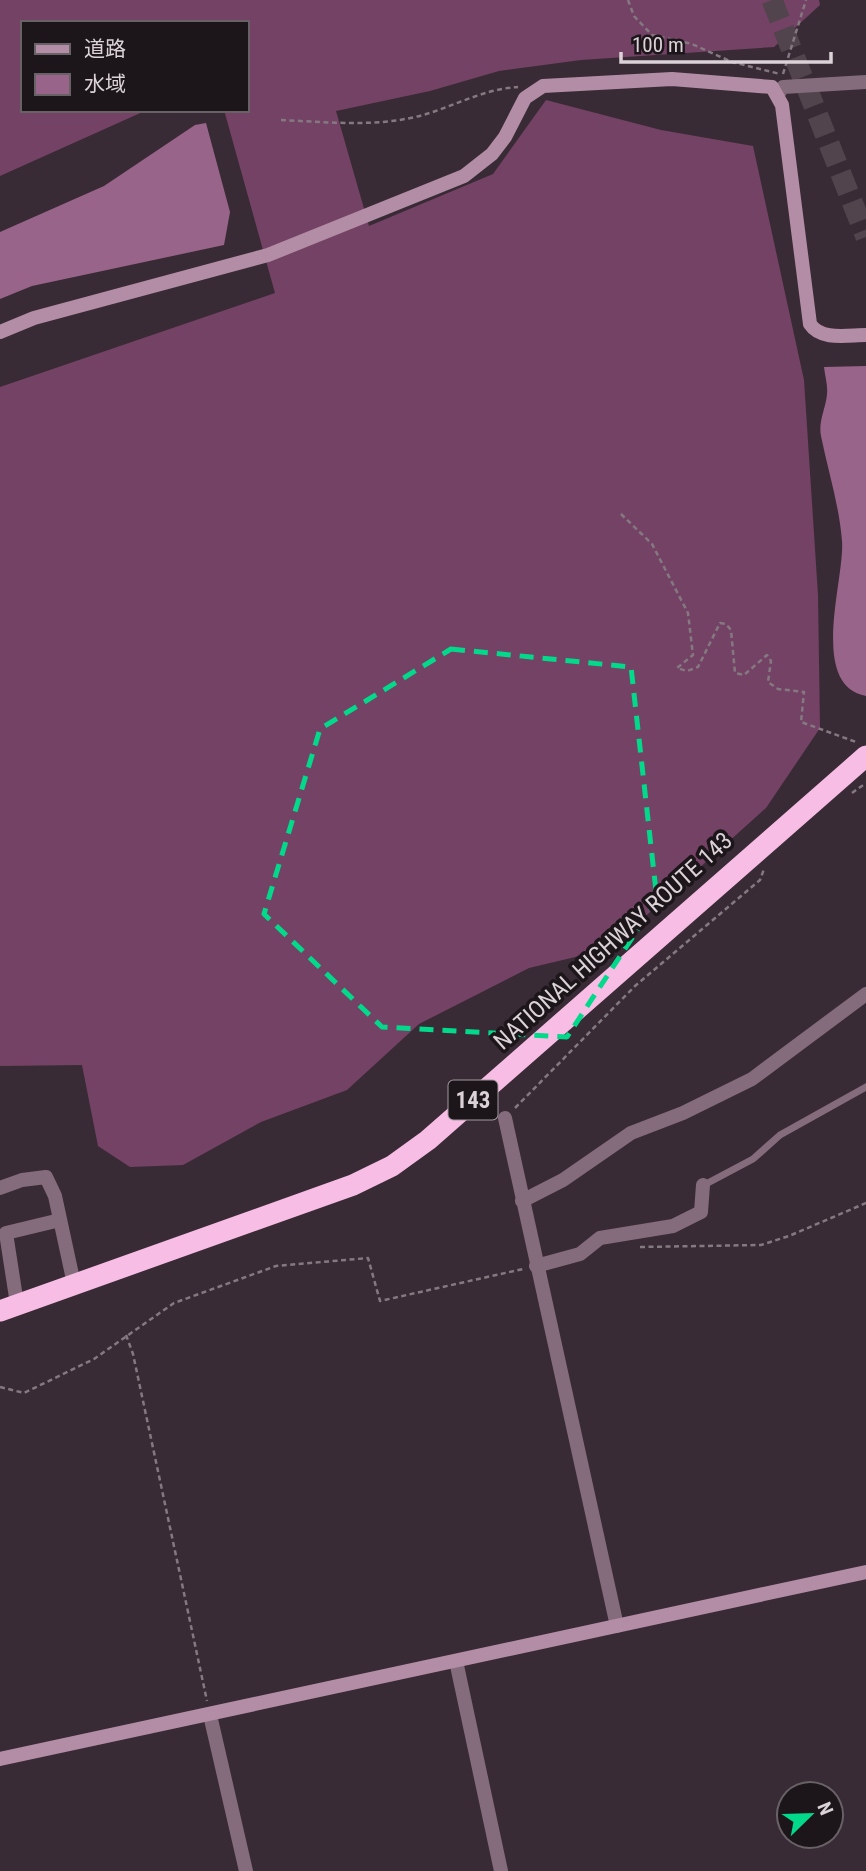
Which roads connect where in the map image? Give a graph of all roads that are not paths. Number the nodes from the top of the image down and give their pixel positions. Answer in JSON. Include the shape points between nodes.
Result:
{"nodes":[{"id":1,"x":866,"y":82,"type":"edge"},
{"id":2,"x":778,"y":94,"type":"junction"},
{"id":3,"x":0,"y":332,"type":"edge"},
{"id":4,"x":866,"y":335,"type":"edge"},
{"id":5,"x":866,"y":756,"type":"edge"},
{"id":6,"x":866,"y":994,"type":"edge"},
{"id":7,"x":866,"y":1087,"type":"edge"},
{"id":8,"x":505,"y":1118,"type":"road end"},
{"id":9,"x":703,"y":1185,"type":"joint"},
{"id":10,"x":0,"y":1188,"type":"edge"},
{"id":11,"x":522,"y":1201,"type":"junction"},
{"id":12,"x":60,"y":1220,"type":"junction"},
{"id":13,"x":4,"y":1248,"type":"edge"},
{"id":14,"x":536,"y":1266,"type":"junction"},
{"id":15,"x":74,"y":1284,"type":"junction"},
{"id":16,"x":9,"y":1307,"type":"edge"},
{"id":17,"x":866,"y":1572,"type":"edge"},
{"id":18,"x":617,"y":1626,"type":"junction"},
{"id":19,"x":456,"y":1661,"type":"junction"},
{"id":20,"x":210,"y":1715,"type":"junction"},
{"id":21,"x":0,"y":1759,"type":"edge"},
{"id":22,"x":246,"y":1871,"type":"edge"},
{"id":23,"x":501,"y":1871,"type":"edge"}],
"edges":[{"from":1,"to":2,"type":"street","via":[[783,86]]},
{"from":2,"to":3,"type":"street","via":[[772,87],[709,80],[543,86],[524,98],[492,154],[464,176],[268,256],[34,318]]},
{"from":2,"to":4,"type":"street","via":[[810,324],[823,335]]},
{"from":5,"to":15,"type":"highway","name":"NATIONAL HIGHWAY ROUTE 143","number":"143","via":[[428,1140],[391,1166],[353,1185]]},
{"from":6,"to":11,"type":"street","via":[[752,1079],[631,1133],[563,1180]]},
{"from":7,"to":9,"type":"lane"},
{"from":8,"to":11,"type":"street"},
{"from":9,"to":14,"type":"street","via":[[701,1212],[673,1226],[600,1238],[580,1254]]},
{"from":10,"to":12,"type":"street","via":[[46,1177]]},
{"from":11,"to":14,"type":"street"},
{"from":12,"to":13,"type":"street","via":[[6,1233]]},
{"from":12,"to":15,"type":"street"},
{"from":13,"to":16,"type":"street"},
{"from":14,"to":18,"type":"street"},
{"from":15,"to":16,"type":"highway","name":"NATIONAL HIGHWAY ROUTE 143","number":"143"},
{"from":17,"to":18,"type":"street"},
{"from":18,"to":19,"type":"street"},
{"from":19,"to":20,"type":"street"},
{"from":19,"to":23,"type":"street"},
{"from":20,"to":21,"type":"street"},
{"from":20,"to":22,"type":"street"}]}
